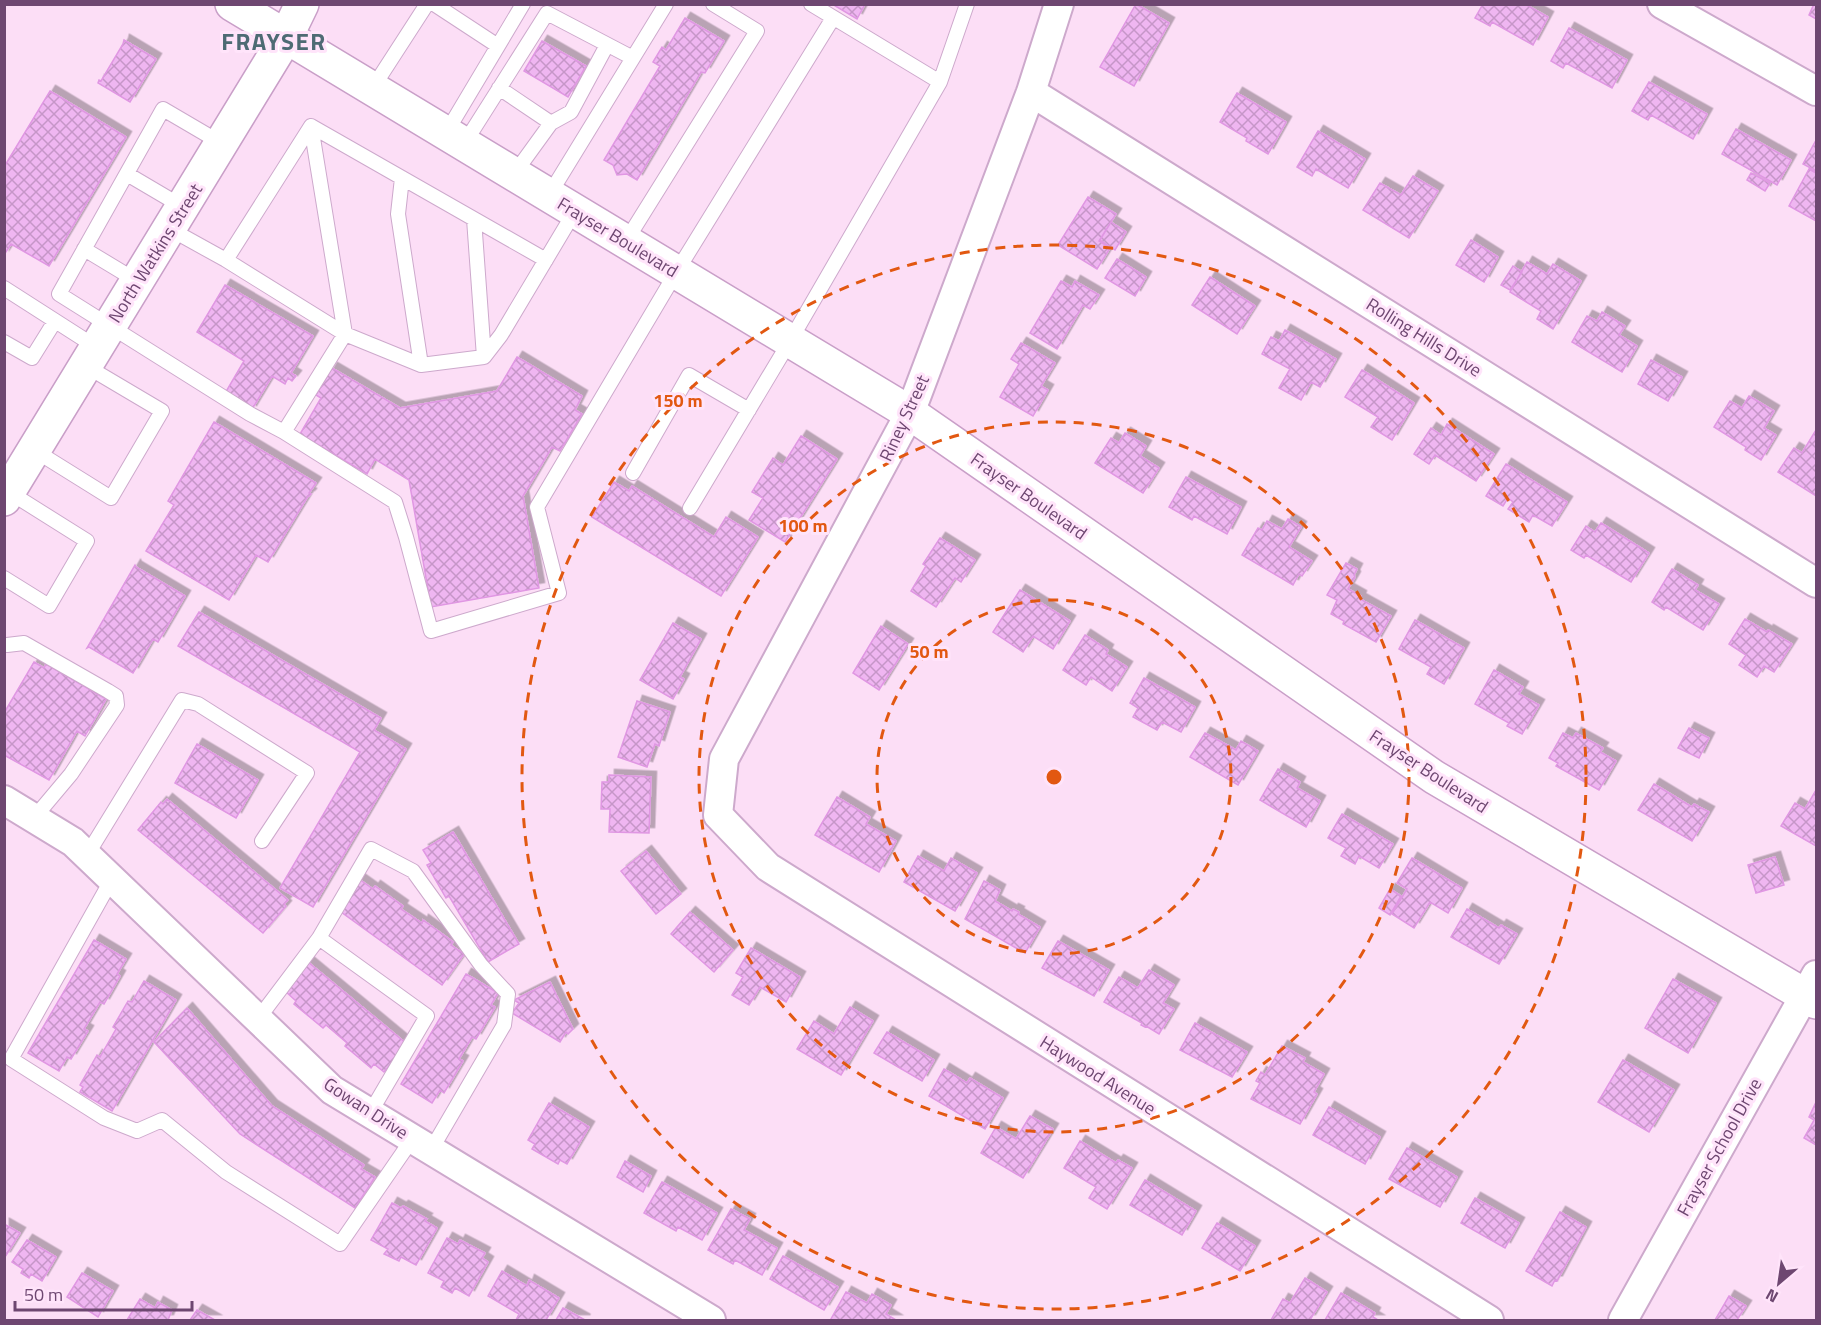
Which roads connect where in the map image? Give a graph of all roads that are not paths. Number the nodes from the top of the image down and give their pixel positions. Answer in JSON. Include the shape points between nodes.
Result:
{"nodes":[{"id":1,"x":232,"y":4,"type":"edge"},
{"id":2,"x":302,"y":4,"type":"edge"},
{"id":3,"x":427,"y":4,"type":"edge"},
{"id":4,"x":434,"y":4,"type":"edge"},
{"id":5,"x":523,"y":4,"type":"edge"},
{"id":6,"x":666,"y":4,"type":"edge"},
{"id":7,"x":712,"y":4,"type":"edge"},
{"id":8,"x":811,"y":4,"type":"edge"},
{"id":9,"x":967,"y":4,"type":"edge"},
{"id":10,"x":1059,"y":4,"type":"edge"},
{"id":11,"x":1662,"y":4,"type":"edge"},
{"id":12,"x":833,"y":18,"type":"junction"},
{"id":13,"x":286,"y":37,"type":"junction"},
{"id":14,"x":608,"y":45,"type":"junction"},
{"id":15,"x":498,"y":46,"type":"junction"},
{"id":16,"x":633,"y":58,"type":"junction"},
{"id":17,"x":940,"y":82,"type":"junction"},
{"id":18,"x":499,"y":88,"type":"junction"},
{"id":19,"x":372,"y":89,"type":"junction"},
{"id":20,"x":1816,"y":91,"type":"edge"},
{"id":21,"x":1031,"y":92,"type":"junction"},
{"id":22,"x":551,"y":123,"type":"junction"},
{"id":23,"x":311,"y":126,"type":"junction"},
{"id":24,"x":455,"y":139,"type":"junction"},
{"id":25,"x":222,"y":143,"type":"junction"},
{"id":26,"x":127,"y":174,"type":"junction"},
{"id":27,"x":514,"y":174,"type":"junction"},
{"id":28,"x":402,"y":178,"type":"junction"},
{"id":29,"x":562,"y":203,"type":"junction"},
{"id":30,"x":176,"y":218,"type":"junction"},
{"id":31,"x":474,"y":219,"type":"junction"},
{"id":32,"x":626,"y":242,"type":"junction"},
{"id":33,"x":84,"y":249,"type":"junction"},
{"id":34,"x":226,"y":260,"type":"junction"},
{"id":35,"x":546,"y":260,"type":"junction"},
{"id":36,"x":677,"y":271,"type":"junction"},
{"id":37,"x":137,"y":281,"type":"junction"},
{"id":38,"x":4,"y":288,"type":"edge"},
{"id":39,"x":55,"y":321,"type":"junction"},
{"id":40,"x":345,"y":334,"type":"junction"},
{"id":41,"x":790,"y":341,"type":"junction"},
{"id":42,"x":4,"y":342,"type":"edge"},
{"id":43,"x":97,"y":346,"type":"junction"},
{"id":44,"x":484,"y":357,"type":"junction"},
{"id":45,"x":421,"y":365,"type":"junction"},
{"id":46,"x":749,"y":410,"type":"junction"},
{"id":47,"x":910,"y":413,"type":"junction"},
{"id":48,"x":284,"y":432,"type":"junction"},
{"id":49,"x":34,"y":450,"type":"junction"},
{"id":50,"x":633,"y":473,"type":"dead end"},
{"id":51,"x":7,"y":496,"type":"edge"},
{"id":52,"x":690,"y":508,"type":"dead end"},
{"id":53,"x":4,"y":578,"type":"edge"},
{"id":54,"x":1816,"y":583,"type":"edge"},
{"id":55,"x":5,"y":647,"type":"edge"},
{"id":56,"x":4,"y":800,"type":"edge"},
{"id":57,"x":718,"y":815,"type":"joint"},
{"id":58,"x":34,"y":818,"type":"junction"},
{"id":59,"x":262,"y":841,"type":"dead end"},
{"id":60,"x":87,"y":855,"type":"junction"},
{"id":61,"x":112,"y":879,"type":"junction"},
{"id":62,"x":319,"y":938,"type":"junction"},
{"id":63,"x":1812,"y":991,"type":"edge"},
{"id":64,"x":258,"y":1019,"type":"junction"},
{"id":65,"x":370,"y":1113,"type":"junction"},
{"id":66,"x":422,"y":1144,"type":"junction"},
{"id":67,"x":711,"y":1320,"type":"edge"},
{"id":68,"x":1489,"y":1320,"type":"edge"},
{"id":69,"x":1623,"y":1320,"type":"edge"}],
"edges":[{"from":1,"to":13,"type":"main road","name":"Frayser Boulevard"},
{"from":2,"to":13,"type":"main road","name":"North Watkins Street"},
{"from":3,"to":19,"type":"lane"},
{"from":4,"to":15,"type":"lane"},
{"from":5,"to":15,"type":"lane"},
{"from":6,"to":16,"type":"lane"},
{"from":7,"to":32,"type":"lane","via":[[757,31]]},
{"from":8,"to":12,"type":"lane"},
{"from":9,"to":17,"type":"lane"},
{"from":10,"to":21,"type":"street","name":"Riney Street"},
{"from":11,"to":20,"type":"street"},
{"from":12,"to":17,"type":"lane"},
{"from":12,"to":36,"type":"lane"},
{"from":13,"to":19,"type":"main road","name":"Frayser Boulevard"},
{"from":13,"to":25,"type":"main road","name":"North Watkins Street"},
{"from":14,"to":16,"type":"lane"},
{"from":14,"to":18,"type":"lane","via":[[547,12]]},
{"from":14,"to":22,"type":"lane","via":[[571,112]]},
{"from":15,"to":24,"type":"lane"},
{"from":16,"to":29,"type":"lane"},
{"from":17,"to":41,"type":"lane"},
{"from":18,"to":22,"type":"lane"},
{"from":18,"to":24,"type":"lane"},
{"from":19,"to":24,"type":"main road","name":"Frayser Boulevard"},
{"from":21,"to":47,"type":"street","name":"Riney Street"},
{"from":21,"to":54,"type":"street","name":"Rolling Hills Drive"},
{"from":22,"to":27,"type":"lane"},
{"from":23,"to":28,"type":"lane"},
{"from":23,"to":34,"type":"lane"},
{"from":23,"to":40,"type":"lane"},
{"from":24,"to":27,"type":"main road","name":"Frayser Boulevard"},
{"from":25,"to":26,"type":"lane","via":[[164,109]]},
{"from":25,"to":30,"type":"main road","name":"North Watkins Street"},
{"from":26,"to":30,"type":"lane"},
{"from":26,"to":33,"type":"lane"},
{"from":27,"to":29,"type":"main road","name":"Frayser Boulevard"},
{"from":28,"to":31,"type":"lane"},
{"from":28,"to":45,"type":"lane","via":[[398,214]]},
{"from":29,"to":32,"type":"main road","name":"Frayser Boulevard"},
{"from":29,"to":35,"type":"lane"},
{"from":30,"to":34,"type":"lane"},
{"from":30,"to":37,"type":"main road","name":"North Watkins Street"},
{"from":31,"to":35,"type":"lane"},
{"from":31,"to":44,"type":"lane"},
{"from":32,"to":36,"type":"main road","name":"Frayser Boulevard"},
{"from":33,"to":37,"type":"lane"},
{"from":33,"to":43,"type":"lane","via":[[59,294]]},
{"from":34,"to":40,"type":"lane"},
{"from":35,"to":44,"type":"lane"},
{"from":36,"to":41,"type":"main road","name":"Frayser Boulevard"},
{"from":36,"to":48,"type":"lane","via":[[537,507],[559,593],[431,631],[394,502]]},
{"from":37,"to":43,"type":"main road","name":"North Watkins Street"},
{"from":38,"to":39,"type":"lane"},
{"from":39,"to":42,"type":"lane","via":[[32,358]]},
{"from":39,"to":43,"type":"lane"},
{"from":40,"to":45,"type":"lane"},
{"from":40,"to":48,"type":"lane"},
{"from":41,"to":46,"type":"lane"},
{"from":41,"to":47,"type":"main road","name":"Frayser Boulevard"},
{"from":43,"to":48,"type":"lane"},
{"from":43,"to":49,"type":"main road","name":"North Watkins Street"},
{"from":43,"to":49,"type":"lane","via":[[162,411],[111,498]]},
{"from":44,"to":45,"type":"lane"},
{"from":46,"to":50,"type":"lane","via":[[689,375]]},
{"from":46,"to":52,"type":"lane"},
{"from":47,"to":57,"type":"street","name":"Riney Street","via":[[724,759]]},
{"from":47,"to":63,"type":"main road","name":"Frayser Boulevard","via":[[1434,777]]},
{"from":49,"to":51,"type":"main road","name":"North Watkins Street"},
{"from":51,"to":53,"type":"lane","via":[[87,541],[49,606]]},
{"from":55,"to":58,"type":"lane","via":[[24,643],[116,696],[117,705],[71,774]]},
{"from":56,"to":58,"type":"street","name":"Gowan Drive"},
{"from":57,"to":68,"type":"street","name":"Haywood Avenue","via":[[768,867]]},
{"from":58,"to":60,"type":"street","name":"Gowan Drive"},
{"from":59,"to":60,"type":"lane","via":[[307,773],[198,704],[182,700]]},
{"from":60,"to":61,"type":"street","name":"Gowan Drive"},
{"from":61,"to":64,"type":"street","name":"Gowan Drive"},
{"from":61,"to":66,"type":"lane","via":[[11,1059],[104,1118],[136,1131],[162,1120],[226,1173],[340,1244]]},
{"from":62,"to":64,"type":"lane"},
{"from":62,"to":65,"type":"lane","via":[[428,1016]]},
{"from":62,"to":66,"type":"lane","via":[[371,849],[413,871],[481,965],[508,994],[504,1024]]},
{"from":63,"to":69,"type":"street","name":"Frayser School Drive"},
{"from":64,"to":65,"type":"street","name":"Gowan Drive","via":[[332,1090]]},
{"from":65,"to":66,"type":"street","name":"Gowan Drive"},
{"from":66,"to":67,"type":"street","name":"Gowan Drive"}]}
